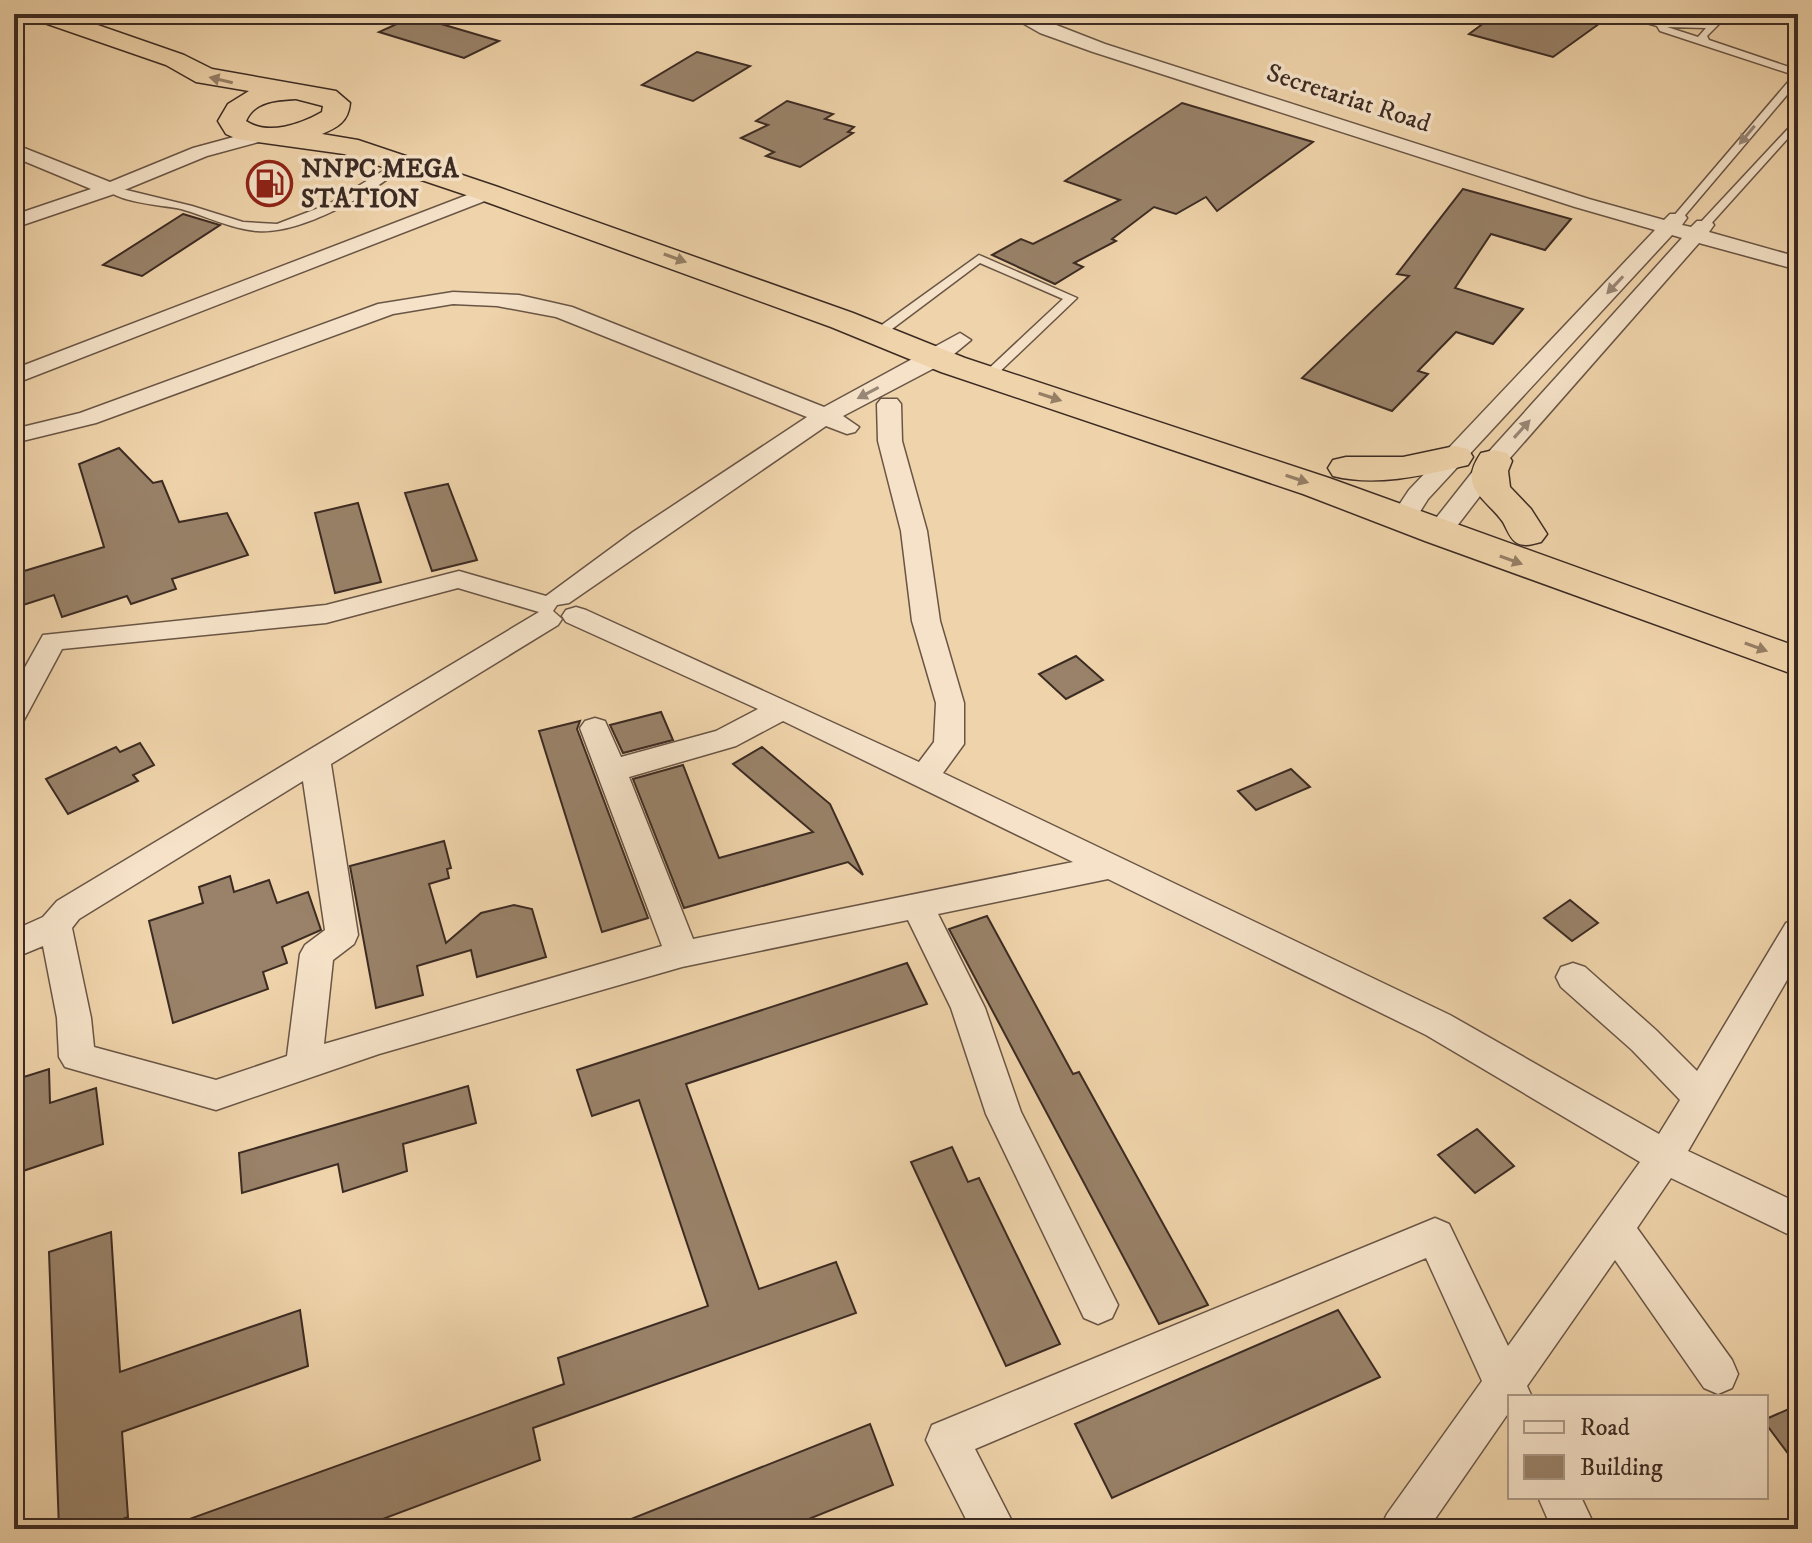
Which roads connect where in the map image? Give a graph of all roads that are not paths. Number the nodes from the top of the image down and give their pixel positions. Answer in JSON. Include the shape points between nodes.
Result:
{"nodes":[{"id":1,"x":42,"y":14,"type":"edge"},
{"id":2,"x":1015,"y":14,"type":"edge"},
{"id":3,"x":1046,"y":14,"type":"edge"},
{"id":4,"x":1620,"y":14,"type":"edge"},
{"id":5,"x":1725,"y":14,"type":"edge"},
{"id":6,"x":14,"y":23,"type":"edge"},
{"id":7,"x":1661,"y":24,"type":"junction"},
{"id":8,"x":1714,"y":25,"type":"junction"},
{"id":9,"x":1705,"y":42,"type":"junction"},
{"id":10,"x":1798,"y":75,"type":"edge"},
{"id":11,"x":298,"y":90,"type":"junction"},
{"id":12,"x":339,"y":109,"type":"junction"},
{"id":13,"x":232,"y":119,"type":"junction"},
{"id":14,"x":1798,"y":121,"type":"edge"},
{"id":15,"x":272,"y":135,"type":"junction"},
{"id":16,"x":14,"y":150,"type":"edge"},
{"id":17,"x":200,"y":152,"type":"junction"},
{"id":18,"x":400,"y":165,"type":"junction"},
{"id":19,"x":110,"y":189,"type":"junction"},
{"id":20,"x":488,"y":193,"type":"junction"},
{"id":21,"x":14,"y":222,"type":"edge"},
{"id":22,"x":1673,"y":223,"type":"junction"},
{"id":23,"x":1700,"y":229,"type":"junction"},
{"id":24,"x":1798,"y":250,"type":"edge"},
{"id":25,"x":1798,"y":264,"type":"edge"},
{"id":26,"x":902,"y":316,"type":"junction"},
{"id":27,"x":876,"y":335,"type":"junction"},
{"id":28,"x":970,"y":357,"type":"junction"},
{"id":29,"x":14,"y":377,"type":"edge"},
{"id":30,"x":889,"y":404,"type":"junction"},
{"id":31,"x":836,"y":422,"type":"junction"},
{"id":32,"x":14,"y":436,"type":"edge"},
{"id":33,"x":1455,"y":457,"type":"junction"},
{"id":34,"x":1494,"y":461,"type":"junction"},
{"id":35,"x":1346,"y":468,"type":"junction"},
{"id":36,"x":1428,"y":515,"type":"junction"},
{"id":37,"x":1528,"y":534,"type":"junction"},
{"id":38,"x":561,"y":608,"type":"junction"},
{"id":39,"x":1798,"y":633,"type":"edge"},
{"id":40,"x":1798,"y":662,"type":"edge"},
{"id":41,"x":783,"y":709,"type":"junction"},
{"id":42,"x":14,"y":713,"type":"edge"},
{"id":43,"x":595,"y":728,"type":"dead end"},
{"id":44,"x":315,"y":760,"type":"junction"},
{"id":45,"x":614,"y":770,"type":"junction"},
{"id":46,"x":924,"y":777,"type":"junction"},
{"id":47,"x":1111,"y":866,"type":"junction"},
{"id":48,"x":917,"y":905,"type":"junction"},
{"id":49,"x":55,"y":926,"type":"junction"},
{"id":50,"x":1798,"y":932,"type":"edge"},
{"id":51,"x":14,"y":945,"type":"edge"},
{"id":52,"x":682,"y":954,"type":"junction"},
{"id":53,"x":1573,"y":977,"type":"dead end"},
{"id":54,"x":304,"y":1063,"type":"junction"},
{"id":55,"x":1700,"y":1097,"type":"junction"},
{"id":56,"x":1665,"y":1157,"type":"junction"},
{"id":57,"x":1798,"y":1222,"type":"edge"},
{"id":58,"x":1615,"y":1228,"type":"junction"},
{"id":59,"x":1098,"y":1305,"type":"dead end"},
{"id":60,"x":1718,"y":1374,"type":"dead end"},
{"id":61,"x":1508,"y":1390,"type":"edge"},
{"id":62,"x":1560,"y":1499,"type":"edge"},
{"id":63,"x":994,"y":1529,"type":"edge"},
{"id":64,"x":1402,"y":1529,"type":"edge"},
{"id":65,"x":1574,"y":1529,"type":"edge"}],
"edges":[{"from":11,"to":1,"type":"highway","one_way":true,"via":[[205,76],[175,60]]},
{"from":2,"to":22,"type":"street","name":"Secretariat Road","via":[[1099,48]]},
{"from":3,"to":22,"type":"street","name":"Secretariat Road","via":[[1111,40],[1356,114]]},
{"from":4,"to":7,"type":"lane"},
{"from":5,"to":8,"type":"lane"},
{"from":6,"to":13,"type":"highway","via":[[217,100]]},
{"from":7,"to":8,"type":"lane"},
{"from":7,"to":9,"type":"lane"},
{"from":8,"to":9,"type":"lane","via":[[1702,36]]},
{"from":9,"to":10,"type":"lane"},
{"from":10,"to":22,"type":"lane","one_way":true},
{"from":11,"to":12,"type":"highway","via":[[332,97]]},
{"from":11,"to":13,"type":"highway","via":[[255,98]]},
{"from":12,"to":15,"type":"highway","via":[[326,123]]},
{"from":12,"to":26,"type":"highway","via":[[390,139]]},
{"from":13,"to":15,"type":"highway","via":[[247,133]]},
{"from":13,"to":17,"type":"street"},
{"from":14,"to":23,"type":"lane"},
{"from":15,"to":17,"type":"street"},
{"from":15,"to":18,"type":"highway","via":[[348,146]]},
{"from":16,"to":19,"type":"street"},
{"from":17,"to":19,"type":"street"},
{"from":18,"to":19,"type":"lane","via":[[312,216],[261,228]]},
{"from":18,"to":20,"type":"highway"},
{"from":19,"to":21,"type":"street"},
{"from":20,"to":27,"type":"highway","one_way":true},
{"from":20,"to":29,"type":"street"},
{"from":22,"to":23,"type":"street","name":"Secretariat Road"},
{"from":22,"to":33,"type":"street","one_way":true},
{"from":23,"to":24,"type":"street","name":"Secretariat Road"},
{"from":23,"to":25,"type":"street","name":"Secretariat Road"},
{"from":34,"to":23,"type":"street","one_way":true},
{"from":26,"to":27,"type":"lane"},
{"from":26,"to":28,"type":"highway"},
{"from":26,"to":28,"type":"lane","via":[[979,258],[1071,298]]},
{"from":27,"to":28,"type":"highway"},
{"from":28,"to":30,"type":"street"},
{"from":28,"to":31,"type":"street","one_way":true},
{"from":28,"to":35,"type":"highway"},
{"from":28,"to":36,"type":"highway","one_way":true,"via":[[1316,486]]},
{"from":30,"to":31,"type":"street"},
{"from":30,"to":46,"type":"street","via":[[890,441],[914,531],[926,621],[950,703],[949,744]]},
{"from":31,"to":32,"type":"street","via":[[564,312],[522,301],[464,296],[386,309],[88,418]]},
{"from":31,"to":38,"type":"street"},
{"from":33,"to":35,"type":"highway","via":[[1403,468]]},
{"from":33,"to":36,"type":"street"},
{"from":34,"to":36,"type":"street"},
{"from":34,"to":37,"type":"highway","via":[[1488,473],[1495,495]]},
{"from":35,"to":36,"type":"highway"},
{"from":36,"to":37,"type":"highway"},
{"from":36,"to":40,"type":"highway","one_way":true},
{"from":37,"to":39,"type":"highway"},
{"from":38,"to":41,"type":"street"},
{"from":38,"to":42,"type":"street","via":[[459,579],[326,614],[53,641]]},
{"from":38,"to":44,"type":"street"},
{"from":41,"to":45,"type":"street","via":[[726,739]]},
{"from":41,"to":46,"type":"street"},
{"from":43,"to":45,"type":"street"},
{"from":44,"to":49,"type":"street","via":[[68,910]]},
{"from":44,"to":54,"type":"street","via":[[342,935],[317,954]]},
{"from":45,"to":52,"type":"street"},
{"from":46,"to":47,"type":"street"},
{"from":47,"to":48,"type":"street"},
{"from":47,"to":56,"type":"street","via":[[1438,1025]]},
{"from":48,"to":52,"type":"street"},
{"from":48,"to":59,"type":"street","via":[[968,1008],[1004,1114]]},
{"from":49,"to":51,"type":"street"},
{"from":49,"to":54,"type":"street","via":[[77,1057],[216,1095]]},
{"from":50,"to":55,"type":"street"},
{"from":52,"to":54,"type":"street"},
{"from":53,"to":55,"type":"street"},
{"from":55,"to":56,"type":"street"},
{"from":56,"to":57,"type":"street"},
{"from":56,"to":58,"type":"street"},
{"from":58,"to":60,"type":"street"},
{"from":58,"to":61,"type":"street"},
{"from":61,"to":63,"type":"street","via":[[1435,1236],[947,1440]]},
{"from":61,"to":64,"type":"street"},
{"from":62,"to":65,"type":"street"}]}
